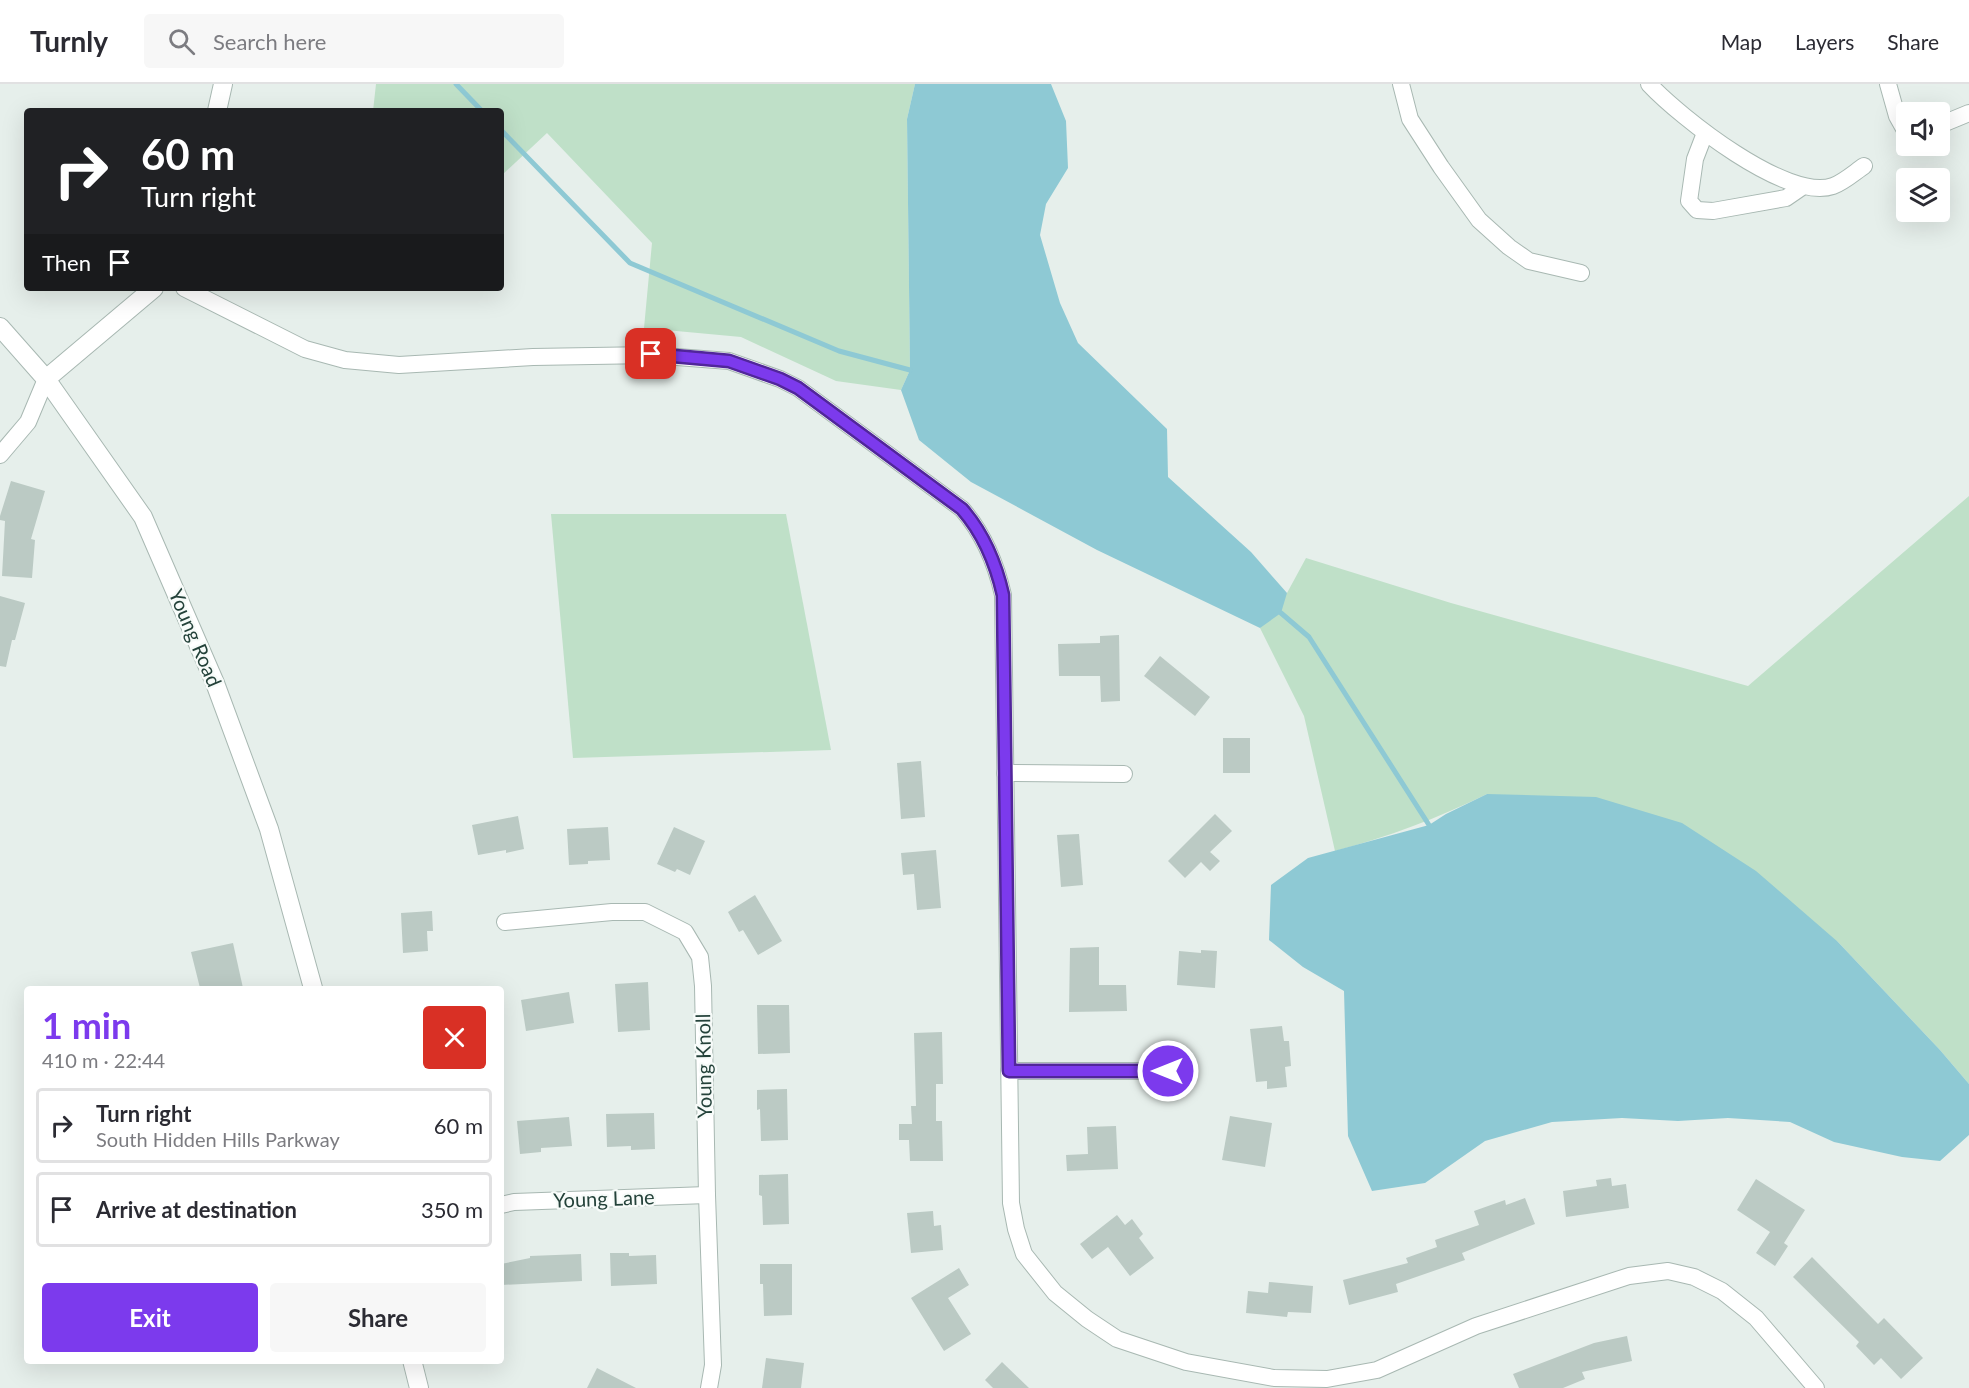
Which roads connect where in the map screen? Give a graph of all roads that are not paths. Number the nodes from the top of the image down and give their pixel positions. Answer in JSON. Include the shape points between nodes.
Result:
{"nodes":[{"id":1,"x":222,"y":84,"type":"edge"},
{"id":2,"x":1401,"y":84,"type":"edge"},
{"id":3,"x":1649,"y":84,"type":"edge"},
{"id":4,"x":1888,"y":84,"type":"edge"},
{"id":5,"x":218,"y":108,"type":"edge"},
{"id":6,"x":1896,"y":112,"type":"edge"},
{"id":7,"x":1969,"y":113,"type":"edge"},
{"id":8,"x":1950,"y":121,"type":"edge"},
{"id":9,"x":1705,"y":133,"type":"junction"},
{"id":10,"x":1864,"y":166,"type":"dead end"},
{"id":11,"x":1802,"y":187,"type":"junction"},
{"id":12,"x":1581,"y":273,"type":"dead end"},
{"id":13,"x":150,"y":291,"type":"edge"},
{"id":14,"x":190,"y":291,"type":"edge"},
{"id":15,"x":0,"y":327,"type":"edge"},
{"id":16,"x":46,"y":379,"type":"junction"},
{"id":17,"x":0,"y":455,"type":"edge"},
{"id":18,"x":1005,"y":773,"type":"junction"},
{"id":19,"x":1124,"y":774,"type":"dead end"},
{"id":20,"x":505,"y":922,"type":"dead end"},
{"id":21,"x":312,"y":986,"type":"edge"},
{"id":22,"x":1009,"y":1071,"type":"junction"},
{"id":23,"x":1168,"y":1071,"type":"dead end"},
{"id":24,"x":707,"y":1195,"type":"junction"},
{"id":25,"x":504,"y":1204,"type":"edge"},
{"id":26,"x":413,"y":1364,"type":"edge"},
{"id":27,"x":1274,"y":1383,"type":"edge"},
{"id":28,"x":419,"y":1388,"type":"edge"},
{"id":29,"x":709,"y":1388,"type":"edge"},
{"id":30,"x":1816,"y":1388,"type":"edge"}],
"edges":[{"from":1,"to":5,"type":"street"},
{"from":2,"to":12,"type":"street","via":[[1410,119],[1479,220],[1529,261]]},
{"from":3,"to":9,"type":"street"},
{"from":4,"to":6,"type":"street"},
{"from":7,"to":8,"type":"street"},
{"from":9,"to":11,"type":"street","via":[[1761,168]]},
{"from":9,"to":11,"type":"street","via":[[1695,159],[1689,201],[1696,210],[1713,211],[1785,198]]},
{"from":10,"to":11,"type":"street","via":[[1833,186]]},
{"from":13,"to":16,"type":"street"},
{"from":14,"to":18,"type":"street","via":[[304,349],[345,360],[399,364],[651,354],[729,361],[798,388],[962,509],[974,523],[997,569],[1003,595]]},
{"from":15,"to":16,"type":"street","name":"Young Road"},
{"from":16,"to":17,"type":"street","via":[[27,422]]},
{"from":16,"to":21,"type":"street","name":"Young Road","via":[[143,517],[215,683],[269,830]]},
{"from":18,"to":19,"type":"street"},
{"from":18,"to":22,"type":"street"},
{"from":20,"to":24,"type":"street","name":"Young Knoll","via":[[645,912],[685,932],[700,957],[703,986]]},
{"from":22,"to":23,"type":"street"},
{"from":22,"to":27,"type":"street","via":[[1011,1203],[1016,1229],[1024,1254],[1055,1293],[1117,1338],[1186,1362]]},
{"from":24,"to":25,"type":"street","name":"Young Lane"},
{"from":24,"to":29,"type":"street","name":"Young Knoll","via":[[712,1365]]},
{"from":26,"to":28,"type":"street"},
{"from":27,"to":30,"type":"street","via":[[1377,1370],[1476,1326],[1629,1276],[1668,1271],[1694,1277],[1722,1291],[1756,1318]]}]}
